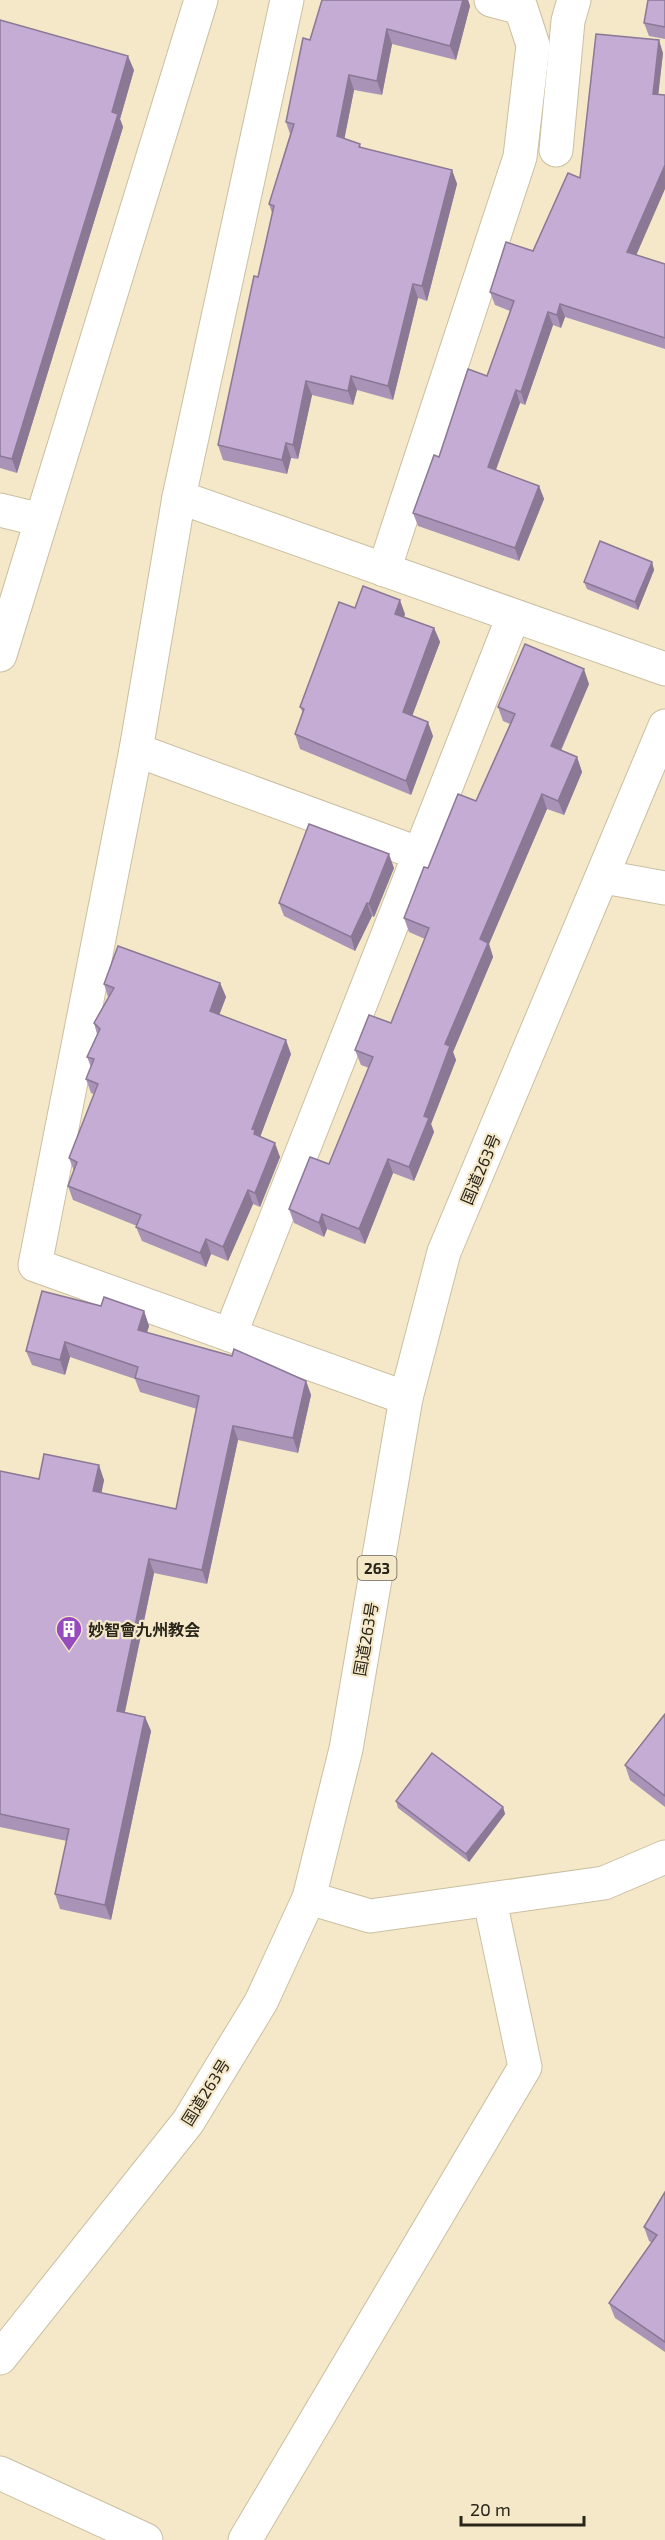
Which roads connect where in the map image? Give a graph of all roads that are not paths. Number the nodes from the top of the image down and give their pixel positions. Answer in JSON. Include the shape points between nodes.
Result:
{"nodes":[{"id":1,"x":201,"y":0,"type":"edge"},
{"id":2,"x":287,"y":0,"type":"edge"},
{"id":3,"x":491,"y":0,"type":"edge"},
{"id":4,"x":574,"y":0,"type":"edge"},
{"id":5,"x":556,"y":150,"type":"dead end"},
{"id":6,"x":179,"y":496,"type":"junction"},
{"id":7,"x":0,"y":510,"type":"edge"},
{"id":8,"x":41,"y":520,"type":"junction"},
{"id":9,"x":384,"y":570,"type":"junction"},
{"id":10,"x":513,"y":617,"type":"junction"},
{"id":11,"x":0,"y":655,"type":"edge"},
{"id":12,"x":665,"y":669,"type":"edge"},
{"id":13,"x":665,"y":726,"type":"edge"},
{"id":14,"x":136,"y":750,"type":"junction"},
{"id":15,"x":420,"y":854,"type":"junction"},
{"id":16,"x":604,"y":877,"type":"junction"},
{"id":17,"x":665,"y":888,"type":"edge"},
{"id":18,"x":230,"y":1335,"type":"junction"},
{"id":19,"x":406,"y":1398,"type":"junction"},
{"id":20,"x":665,"y":1857,"type":"edge"},
{"id":21,"x":309,"y":1898,"type":"junction"},
{"id":22,"x":490,"y":1901,"type":"junction"},
{"id":23,"x":0,"y":2358,"type":"edge"},
{"id":24,"x":0,"y":2473,"type":"edge"},
{"id":25,"x":146,"y":2540,"type":"edge"},
{"id":26,"x":245,"y":2540,"type":"edge"}],
"edges":[{"from":1,"to":8,"type":"main road"},
{"from":2,"to":6,"type":"main road"},
{"from":3,"to":9,"type":"main road","via":[[521,8],[533,45],[520,157]]},
{"from":4,"to":5,"type":"main road","via":[[568,21]]},
{"from":6,"to":9,"type":"main road"},
{"from":6,"to":14,"type":"main road"},
{"from":7,"to":8,"type":"main road"},
{"from":8,"to":11,"type":"main road"},
{"from":9,"to":10,"type":"main road"},
{"from":10,"to":12,"type":"main road"},
{"from":10,"to":15,"type":"main road"},
{"from":13,"to":16,"type":"main road","name":"国道263号","number":"263"},
{"from":14,"to":15,"type":"main road"},
{"from":14,"to":18,"type":"main road","via":[[34,1265]]},
{"from":15,"to":18,"type":"main road"},
{"from":16,"to":17,"type":"main road"},
{"from":16,"to":19,"type":"main road","name":"国道263号","number":"263","via":[[444,1252]]},
{"from":18,"to":19,"type":"main road"},
{"from":19,"to":21,"type":"main road","name":"国道263号","number":"263","via":[[346,1749]]},
{"from":20,"to":22,"type":"main road","via":[[604,1883]]},
{"from":21,"to":22,"type":"main road","via":[[370,1916]]},
{"from":21,"to":23,"type":"main road","name":"国道263号","number":"263","via":[[261,2002],[188,2122]]},
{"from":22,"to":26,"type":"main road","via":[[525,2067]]},
{"from":24,"to":25,"type":"main road"}]}
